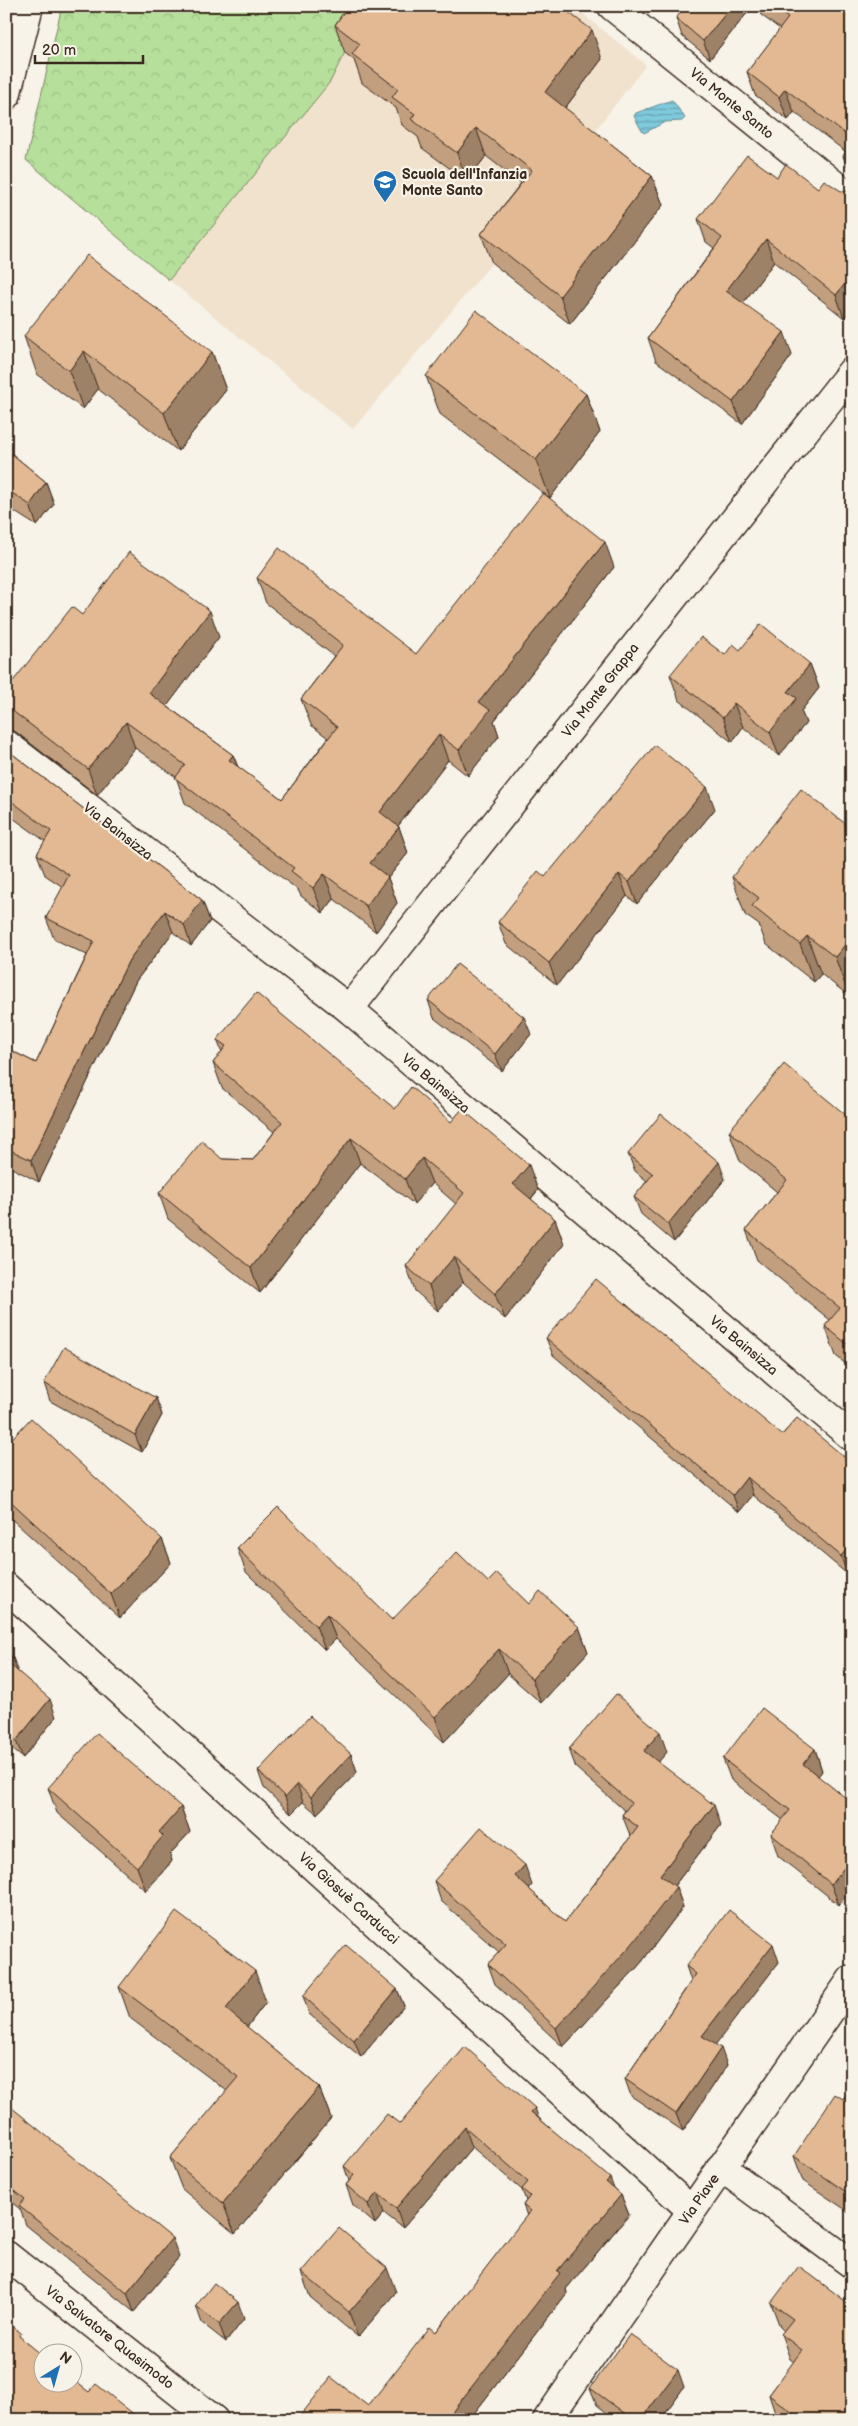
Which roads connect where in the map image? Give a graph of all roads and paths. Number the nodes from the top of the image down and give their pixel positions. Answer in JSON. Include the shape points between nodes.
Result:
{"nodes":[{"id":1,"x":29,"y":6,"type":"edge"},
{"id":2,"x":612,"y":6,"type":"edge"},
{"id":3,"x":6,"y":96,"type":"edge"},
{"id":4,"x":852,"y":199,"type":"edge"},
{"id":5,"x":852,"y":371,"type":"edge"},
{"id":6,"x":6,"y":744,"type":"edge"},
{"id":7,"x":349,"y":1009,"type":"junction"},
{"id":8,"x":852,"y":1438,"type":"edge"},
{"id":9,"x":6,"y":1587,"type":"edge"},
{"id":10,"x":852,"y":1979,"type":"edge"},
{"id":11,"x":721,"y":2167,"type":"junction"},
{"id":12,"x":691,"y":2210,"type":"junction"},
{"id":13,"x":6,"y":2255,"type":"edge"},
{"id":14,"x":852,"y":2264,"type":"edge"},
{"id":15,"x":214,"y":2420,"type":"edge"},
{"id":16,"x":547,"y":2420,"type":"edge"}],
"edges":[{"from":1,"to":3,"type":"street"},
{"from":2,"to":4,"type":"street","name":"Via Monte Santo"},
{"from":5,"to":7,"type":"street","name":"Via Monte Grappa"},
{"from":6,"to":7,"type":"street","name":"Via Bainsizza"},
{"from":7,"to":8,"type":"street","name":"Via Bainsizza"},
{"from":9,"to":12,"type":"street","name":"Via Giosuè Carducci"},
{"from":10,"to":11,"type":"street","name":"Via Piave"},
{"from":11,"to":12,"type":"street","name":"Via Piave"},
{"from":11,"to":14,"type":"street"},
{"from":12,"to":16,"type":"street","name":"Via Piave"},
{"from":13,"to":15,"type":"street","name":"Via Salvatore Quasimodo"}]}
